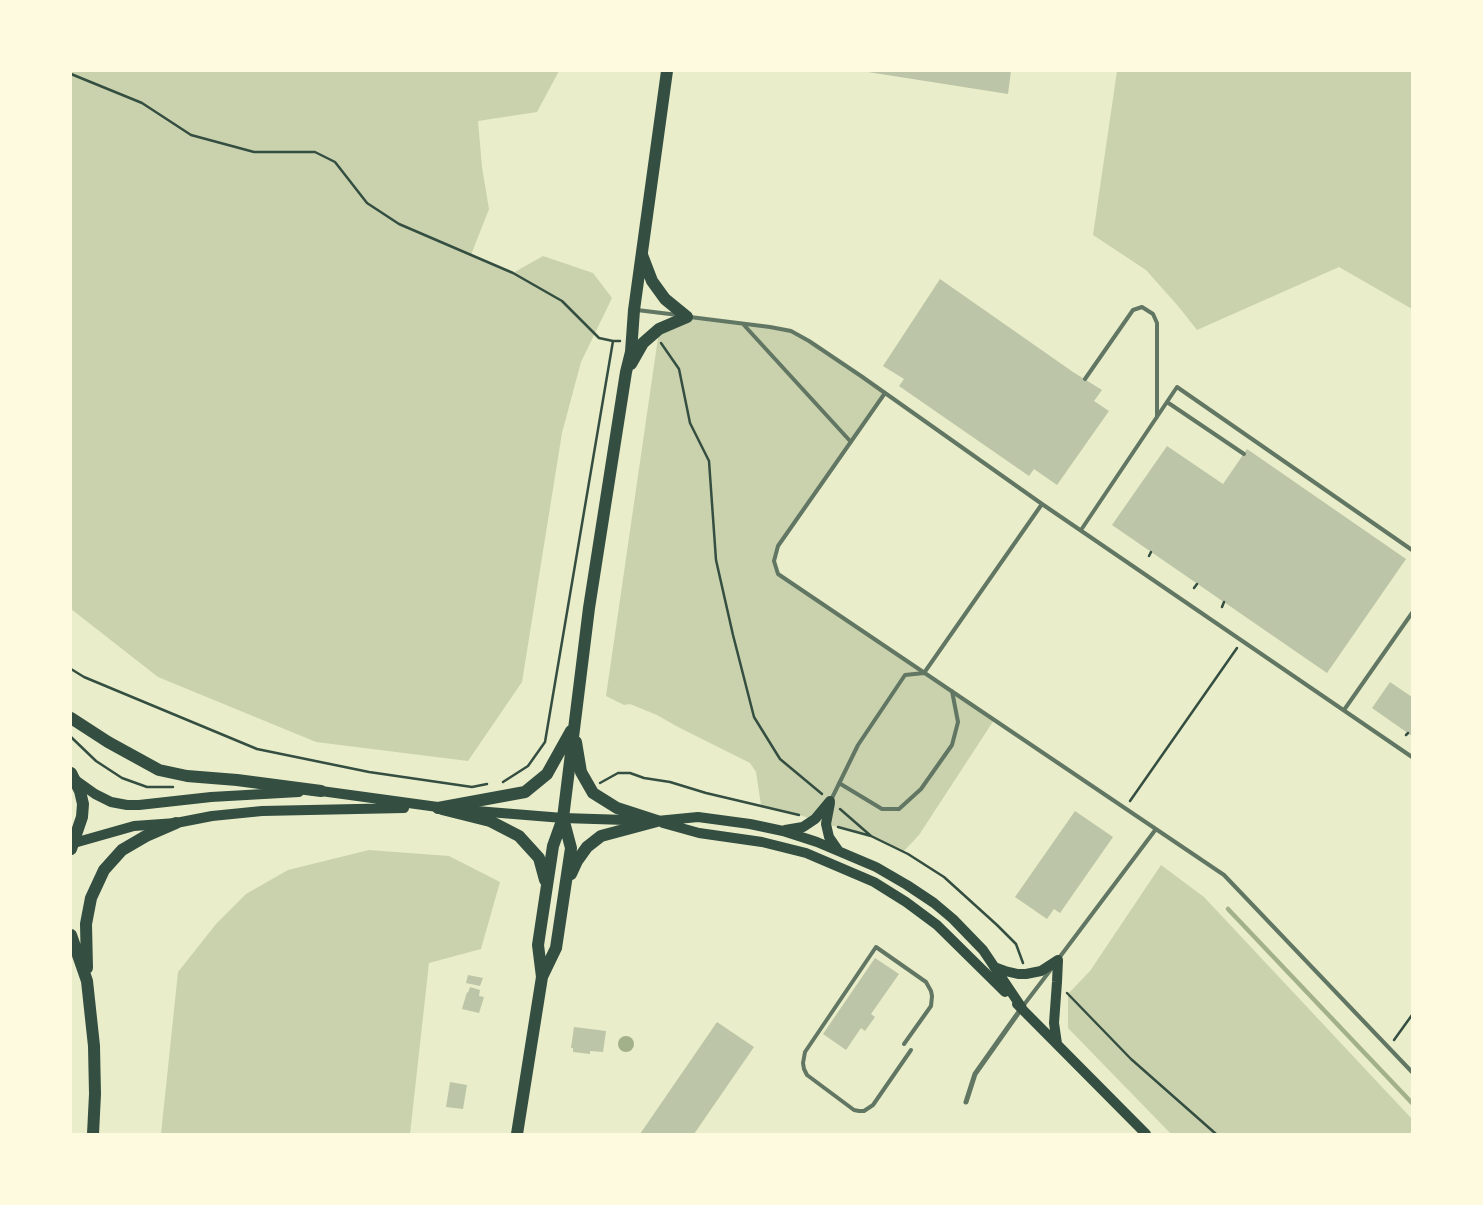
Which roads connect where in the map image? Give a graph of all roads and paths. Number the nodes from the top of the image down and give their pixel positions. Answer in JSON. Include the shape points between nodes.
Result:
{"nodes":[{"id":1,"x":667,"y":71,"type":"edge"},
{"id":2,"x":71,"y":74,"type":"edge"},
{"id":3,"x":642,"y":254,"type":"junction"},
{"id":4,"x":634,"y":310,"type":"junction"},
{"id":5,"x":687,"y":317,"type":"junction"},
{"id":6,"x":742,"y":324,"type":"junction"},
{"id":7,"x":648,"y":339,"type":"junction"},
{"id":8,"x":632,"y":340,"type":"junction"},
{"id":9,"x":613,"y":341,"type":"junction"},
{"id":10,"x":626,"y":372,"type":"junction"},
{"id":11,"x":1085,"y":379,"type":"dead end"},
{"id":12,"x":885,"y":393,"type":"junction"},
{"id":13,"x":1167,"y":402,"type":"junction"},
{"id":14,"x":1157,"y":417,"type":"junction"},
{"id":15,"x":850,"y":442,"type":"junction"},
{"id":16,"x":1244,"y":454,"type":"dead end"},
{"id":17,"x":1042,"y":504,"type":"junction"},
{"id":18,"x":1081,"y":530,"type":"junction"},
{"id":19,"x":1412,"y":550,"type":"edge"},
{"id":20,"x":1151,"y":552,"type":"dead end"},
{"id":21,"x":1149,"y":556,"type":"dead end"},
{"id":22,"x":1197,"y":584,"type":"dead end"},
{"id":23,"x":1194,"y":588,"type":"dead end"},
{"id":24,"x":1224,"y":602,"type":"dead end"},
{"id":25,"x":1222,"y":607,"type":"dead end"},
{"id":26,"x":1412,"y":613,"type":"edge"},
{"id":27,"x":1242,"y":641,"type":"junction"},
{"id":28,"x":71,"y":669,"type":"edge"},
{"id":29,"x":924,"y":672,"type":"junction"},
{"id":30,"x":952,"y":691,"type":"junction"},
{"id":31,"x":1344,"y":710,"type":"junction"},
{"id":32,"x":71,"y":718,"type":"edge"},
{"id":33,"x":574,"y":727,"type":"junction"},
{"id":34,"x":71,"y":737,"type":"edge"},
{"id":35,"x":1412,"y":757,"type":"edge"},
{"id":36,"x":72,"y":776,"type":"edge"},
{"id":37,"x":497,"y":783,"type":"dead end"},
{"id":38,"x":840,"y":783,"type":"junction"},
{"id":39,"x":489,"y":784,"type":"dead end"},
{"id":40,"x":177,"y":787,"type":"dead end"},
{"id":41,"x":321,"y":791,"type":"junction"},
{"id":42,"x":830,"y":801,"type":"junction"},
{"id":43,"x":438,"y":808,"type":"junction"},
{"id":44,"x":1126,"y":808,"type":"junction"},
{"id":45,"x":563,"y":818,"type":"junction"},
{"id":46,"x":657,"y":821,"type":"junction"},
{"id":47,"x":176,"y":823,"type":"junction"},
{"id":48,"x":1156,"y":829,"type":"junction"},
{"id":49,"x":783,"y":831,"type":"junction"},
{"id":50,"x":871,"y":836,"type":"dead end"},
{"id":51,"x":72,"y":845,"type":"edge"},
{"id":52,"x":839,"y":851,"type":"junction"},
{"id":53,"x":547,"y":885,"type":"junction"},
{"id":54,"x":565,"y":887,"type":"junction"},
{"id":55,"x":71,"y":935,"type":"edge"},
{"id":56,"x":1058,"y":960,"type":"junction"},
{"id":57,"x":994,"y":967,"type":"junction"},
{"id":58,"x":542,"y":977,"type":"junction"},
{"id":59,"x":87,"y":981,"type":"junction"},
{"id":60,"x":1057,"y":982,"type":"junction"},
{"id":61,"x":1022,"y":1008,"type":"junction"},
{"id":62,"x":1412,"y":1015,"type":"edge"},
{"id":63,"x":904,"y":1044,"type":"dead end"},
{"id":64,"x":1057,"y":1044,"type":"junction"},
{"id":65,"x":1389,"y":1048,"type":"junction"},
{"id":66,"x":912,"y":1050,"type":"dead end"},
{"id":67,"x":1412,"y":1072,"type":"edge"},
{"id":68,"x":966,"y":1102,"type":"dead end"},
{"id":69,"x":93,"y":1134,"type":"edge"},
{"id":70,"x":517,"y":1134,"type":"edge"},
{"id":71,"x":1146,"y":1134,"type":"edge"},
{"id":72,"x":1216,"y":1134,"type":"edge"}],
"edges":[{"from":1,"to":3,"type":"main road"},
{"from":2,"to":9,"type":"path","via":[[142,103],[191,135],[254,152],[315,152],[335,162],[366,203],[399,224],[513,273],[562,301],[599,338]]},
{"from":3,"to":4,"type":"main road"},
{"from":3,"to":5,"type":"main road","via":[[659,291]]},
{"from":4,"to":5,"type":"lane"},
{"from":4,"to":8,"type":"main road"},
{"from":5,"to":6,"type":"lane"},
{"from":5,"to":7,"type":"main road","via":[[659,329]]},
{"from":6,"to":12,"type":"lane","via":[[791,331]]},
{"from":6,"to":15,"type":"lane"},
{"from":7,"to":10,"type":"main road"},
{"from":7,"to":42,"type":"path","via":[[658,338],[680,369],[690,423],[709,461],[716,560],[754,717],[780,759]]},
{"from":8,"to":9,"type":"path"},
{"from":8,"to":10,"type":"main road"},
{"from":9,"to":37,"type":"path","via":[[545,742],[528,766]]},
{"from":10,"to":33,"type":"main road"},
{"from":11,"to":14,"type":"lane","via":[[1133,310],[1142,307],[1153,314],[1157,323]]},
{"from":12,"to":15,"type":"lane"},
{"from":12,"to":17,"type":"lane"},
{"from":13,"to":14,"type":"lane"},
{"from":13,"to":16,"type":"lane"},
{"from":13,"to":19,"type":"lane","via":[[1177,387]]},
{"from":14,"to":18,"type":"lane"},
{"from":15,"to":29,"type":"lane","via":[[778,546],[774,561],[778,574]]},
{"from":17,"to":18,"type":"lane"},
{"from":17,"to":29,"type":"lane"},
{"from":18,"to":27,"type":"lane"},
{"from":20,"to":21,"type":"path"},
{"from":22,"to":23,"type":"path"},
{"from":24,"to":25,"type":"path"},
{"from":26,"to":31,"type":"lane"},
{"from":27,"to":31,"type":"lane"},
{"from":27,"to":44,"type":"path"},
{"from":28,"to":39,"type":"path","via":[[257,749],[369,772],[472,787]]},
{"from":29,"to":30,"type":"lane"},
{"from":29,"to":38,"type":"lane","via":[[905,675],[858,745]]},
{"from":30,"to":38,"type":"lane","via":[[958,722],[952,745],[921,789],[899,809],[882,809]]},
{"from":30,"to":44,"type":"lane"},
{"from":31,"to":35,"type":"lane"},
{"from":32,"to":41,"type":"main road","via":[[159,770]]},
{"from":33,"to":43,"type":"main road","via":[[547,774],[525,792]]},
{"from":33,"to":45,"type":"main road"},
{"from":33,"to":46,"type":"main road","via":[[581,772],[593,794],[616,808]]},
{"from":34,"to":40,"type":"path","via":[[122,778],[147,786]]},
{"from":36,"to":41,"type":"main road","via":[[95,794],[126,805]]},
{"from":36,"to":51,"type":"main road","via":[[83,804]]},
{"from":38,"to":42,"type":"lane"},
{"from":41,"to":43,"type":"main road"},
{"from":42,"to":49,"type":"main road","via":[[815,819],[803,827]]},
{"from":42,"to":50,"type":"path"},
{"from":42,"to":52,"type":"main road","via":[[826,824],[829,837]]},
{"from":43,"to":45,"type":"main road"},
{"from":43,"to":47,"type":"main road","via":[[262,811]]},
{"from":43,"to":53,"type":"main road","via":[[490,821],[519,836],[539,858]]},
{"from":44,"to":48,"type":"lane"},
{"from":45,"to":46,"type":"main road"},
{"from":45,"to":53,"type":"main road","via":[[553,846]]},
{"from":45,"to":54,"type":"main road","via":[[571,848]]},
{"from":46,"to":49,"type":"main road","via":[[698,816]]},
{"from":46,"to":54,"type":"main road","via":[[601,836],[577,861]]},
{"from":46,"to":61,"type":"main road","via":[[699,833],[762,842],[806,853],[874,882],[937,925]]},
{"from":47,"to":51,"type":"main road","via":[[134,826]]},
{"from":47,"to":59,"type":"main road","via":[[122,850],[104,870],[91,898],[86,924]]},
{"from":48,"to":56,"type":"lane"},
{"from":48,"to":65,"type":"lane","via":[[1224,875]]},
{"from":49,"to":52,"type":"main road"},
{"from":52,"to":57,"type":"main road","via":[[876,867],[934,903],[983,950]]},
{"from":53,"to":58,"type":"main road","via":[[538,944]]},
{"from":54,"to":58,"type":"main road","via":[[556,948]]},
{"from":55,"to":59,"type":"main road"},
{"from":56,"to":57,"type":"main road","via":[[1042,971],[1026,974]]},
{"from":56,"to":60,"type":"main road"},
{"from":56,"to":61,"type":"lane"},
{"from":57,"to":61,"type":"main road"},
{"from":58,"to":70,"type":"main road"},
{"from":59,"to":69,"type":"main road","via":[[94,1046]]},
{"from":60,"to":64,"type":"main road","via":[[1054,1024]]},
{"from":60,"to":72,"type":"path","via":[[1131,1059]]},
{"from":61,"to":64,"type":"main road"},
{"from":61,"to":68,"type":"street","via":[[975,1074]]},
{"from":62,"to":65,"type":"path"},
{"from":63,"to":66,"type":"lane","via":[[931,1006],[931,991],[926,982],[876,947],[805,1052],[804,1069],[859,1112],[873,1105]]},
{"from":64,"to":71,"type":"main road"},
{"from":65,"to":67,"type":"lane"}]}
